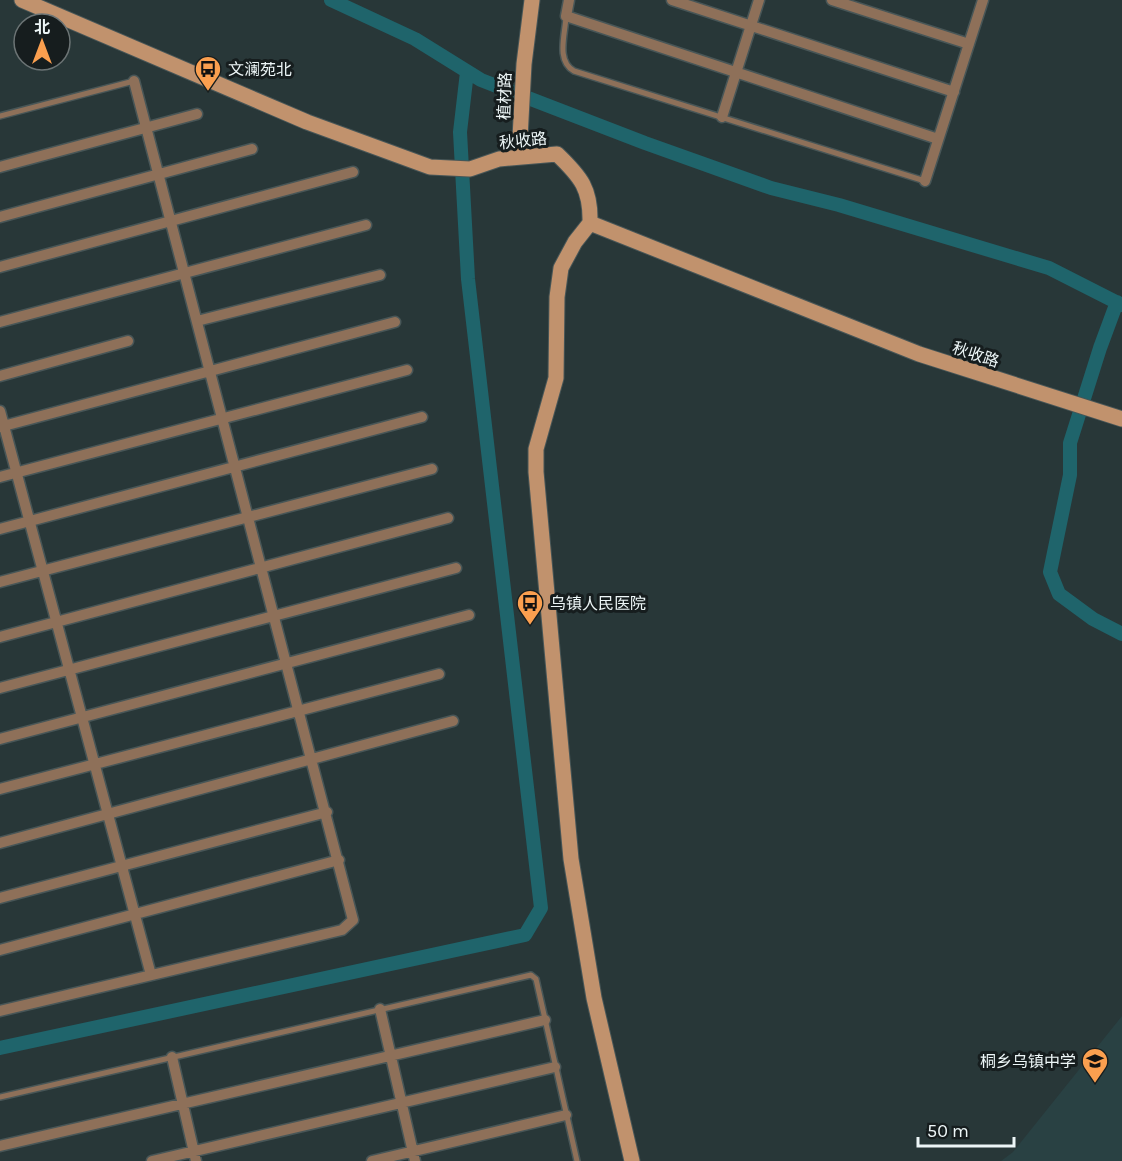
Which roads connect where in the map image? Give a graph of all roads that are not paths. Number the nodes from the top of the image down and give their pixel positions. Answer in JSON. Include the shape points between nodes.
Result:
{"nodes":[{"id":1,"x":22,"y":0,"type":"edge"},
{"id":2,"x":532,"y":0,"type":"edge"},
{"id":3,"x":569,"y":0,"type":"edge"},
{"id":4,"x":672,"y":0,"type":"edge"},
{"id":5,"x":759,"y":0,"type":"edge"},
{"id":6,"x":832,"y":0,"type":"edge"},
{"id":7,"x":983,"y":0,"type":"edge"},
{"id":8,"x":566,"y":16,"type":"junction"},
{"id":9,"x":751,"y":26,"type":"junction"},
{"id":10,"x":969,"y":44,"type":"junction"},
{"id":11,"x":736,"y":72,"type":"junction"},
{"id":12,"x":134,"y":81,"type":"joint"},
{"id":13,"x":954,"y":92,"type":"junction"},
{"id":14,"x":197,"y":114,"type":"dead end"},
{"id":15,"x":0,"y":116,"type":"edge"},
{"id":16,"x":722,"y":117,"type":"junction"},
{"id":17,"x":146,"y":128,"type":"junction"},
{"id":18,"x":939,"y":139,"type":"junction"},
{"id":19,"x":252,"y":149,"type":"dead end"},
{"id":20,"x":519,"y":156,"type":"junction"},
{"id":21,"x":0,"y":167,"type":"edge"},
{"id":22,"x":353,"y":172,"type":"dead end"},
{"id":23,"x":158,"y":174,"type":"junction"},
{"id":24,"x":925,"y":181,"type":"joint"},
{"id":25,"x":0,"y":217,"type":"edge"},
{"id":26,"x":171,"y":221,"type":"junction"},
{"id":27,"x":590,"y":223,"type":"junction"},
{"id":28,"x":366,"y":225,"type":"dead end"},
{"id":29,"x":0,"y":267,"type":"edge"},
{"id":30,"x":184,"y":273,"type":"junction"},
{"id":31,"x":380,"y":275,"type":"dead end"},
{"id":32,"x":197,"y":321,"type":"junction"},
{"id":33,"x":0,"y":322,"type":"edge"},
{"id":34,"x":395,"y":322,"type":"dead end"},
{"id":35,"x":128,"y":341,"type":"dead end"},
{"id":36,"x":407,"y":370,"type":"dead end"},
{"id":37,"x":210,"y":371,"type":"junction"},
{"id":38,"x":0,"y":376,"type":"edge"},
{"id":39,"x":0,"y":411,"type":"edge"},
{"id":40,"x":422,"y":417,"type":"dead end"},
{"id":41,"x":223,"y":418,"type":"junction"},
{"id":42,"x":1122,"y":419,"type":"edge"},
{"id":43,"x":2,"y":427,"type":"edge"},
{"id":44,"x":235,"y":466,"type":"junction"},
{"id":45,"x":432,"y":469,"type":"dead end"},
{"id":46,"x":16,"y":473,"type":"junction"},
{"id":47,"x":0,"y":477,"type":"edge"},
{"id":48,"x":249,"y":517,"type":"junction"},
{"id":49,"x":448,"y":518,"type":"dead end"},
{"id":50,"x":30,"y":521,"type":"junction"},
{"id":51,"x":0,"y":529,"type":"edge"},
{"id":52,"x":262,"y":568,"type":"junction"},
{"id":53,"x":456,"y":568,"type":"dead end"},
{"id":54,"x":43,"y":571,"type":"junction"},
{"id":55,"x":0,"y":582,"type":"edge"},
{"id":56,"x":469,"y":615,"type":"dead end"},
{"id":57,"x":275,"y":616,"type":"junction"},
{"id":58,"x":56,"y":622,"type":"junction"},
{"id":59,"x":0,"y":637,"type":"edge"},
{"id":60,"x":287,"y":663,"type":"junction"},
{"id":61,"x":69,"y":670,"type":"junction"},
{"id":62,"x":439,"y":674,"type":"dead end"},
{"id":63,"x":0,"y":688,"type":"edge"},
{"id":64,"x":300,"y":711,"type":"junction"},
{"id":65,"x":82,"y":718,"type":"junction"},
{"id":66,"x":453,"y":721,"type":"dead end"},
{"id":67,"x":0,"y":739,"type":"edge"},
{"id":68,"x":312,"y":759,"type":"junction"},
{"id":69,"x":94,"y":764,"type":"junction"},
{"id":70,"x":0,"y":789,"type":"edge"},
{"id":71,"x":327,"y":812,"type":"junction"},
{"id":72,"x":108,"y":814,"type":"junction"},
{"id":73,"x":0,"y":843,"type":"edge"},
{"id":74,"x":339,"y":860,"type":"junction"},
{"id":75,"x":122,"y":866,"type":"junction"},
{"id":76,"x":0,"y":898,"type":"edge"},
{"id":77,"x":134,"y":914,"type":"junction"},
{"id":78,"x":0,"y":950,"type":"edge"},
{"id":79,"x":151,"y":975,"type":"junction"},
{"id":80,"x":380,"y":1009,"type":"junction"},
{"id":81,"x":0,"y":1011,"type":"edge"},
{"id":82,"x":545,"y":1020,"type":"junction"},
{"id":83,"x":391,"y":1056,"type":"junction"},
{"id":84,"x":172,"y":1057,"type":"junction"},
{"id":85,"x":555,"y":1067,"type":"junction"},
{"id":86,"x":0,"y":1097,"type":"edge"},
{"id":87,"x":402,"y":1103,"type":"junction"},
{"id":88,"x":183,"y":1104,"type":"junction"},
{"id":89,"x":566,"y":1115,"type":"junction"},
{"id":90,"x":0,"y":1146,"type":"edge"},
{"id":91,"x":195,"y":1156,"type":"edge"},
{"id":92,"x":414,"y":1156,"type":"edge"},
{"id":93,"x":152,"y":1161,"type":"edge"},
{"id":94,"x":372,"y":1161,"type":"edge"},
{"id":95,"x":577,"y":1161,"type":"edge"},
{"id":96,"x":632,"y":1161,"type":"edge"}],
"edges":[{"from":1,"to":20,"type":"street","name":"秋收路","via":[[307,122],[430,167],[470,169]]},
{"from":2,"to":20,"type":"street","name":"植材路"},
{"from":3,"to":8,"type":"street"},
{"from":4,"to":9,"type":"street"},
{"from":5,"to":9,"type":"street"},
{"from":6,"to":10,"type":"street"},
{"from":7,"to":10,"type":"street"},
{"from":8,"to":11,"type":"street"},
{"from":8,"to":16,"type":"lane","via":[[562,60],[567,67]]},
{"from":9,"to":11,"type":"street"},
{"from":9,"to":13,"type":"street"},
{"from":10,"to":13,"type":"street"},
{"from":11,"to":16,"type":"street"},
{"from":11,"to":18,"type":"street"},
{"from":12,"to":15,"type":"lane"},
{"from":12,"to":17,"type":"street"},
{"from":13,"to":18,"type":"street"},
{"from":14,"to":17,"type":"street"},
{"from":16,"to":24,"type":"lane"},
{"from":17,"to":21,"type":"street"},
{"from":17,"to":23,"type":"street"},
{"from":18,"to":24,"type":"street"},
{"from":19,"to":23,"type":"street"},
{"from":20,"to":27,"type":"street","name":"秋收路","via":[[557,154],[578,175],[591,201]]},
{"from":22,"to":26,"type":"street"},
{"from":23,"to":25,"type":"street"},
{"from":23,"to":26,"type":"street"},
{"from":26,"to":29,"type":"street"},
{"from":26,"to":30,"type":"street"},
{"from":27,"to":42,"type":"street","name":"秋收路","via":[[920,354]]},
{"from":27,"to":96,"type":"street","via":[[574,242],[561,268],[556,378],[536,449],[536,472],[571,859],[594,998]]},
{"from":28,"to":30,"type":"street"},
{"from":30,"to":32,"type":"street"},
{"from":30,"to":33,"type":"street"},
{"from":31,"to":32,"type":"street"},
{"from":32,"to":37,"type":"street"},
{"from":34,"to":37,"type":"street"},
{"from":35,"to":38,"type":"street"},
{"from":36,"to":41,"type":"street"},
{"from":37,"to":41,"type":"street"},
{"from":37,"to":43,"type":"street"},
{"from":39,"to":43,"type":"street"},
{"from":40,"to":44,"type":"street"},
{"from":41,"to":44,"type":"street"},
{"from":41,"to":46,"type":"street"},
{"from":43,"to":46,"type":"street"},
{"from":44,"to":48,"type":"street"},
{"from":44,"to":50,"type":"street"},
{"from":45,"to":48,"type":"street"},
{"from":46,"to":47,"type":"street"},
{"from":46,"to":50,"type":"street"},
{"from":48,"to":52,"type":"street"},
{"from":48,"to":54,"type":"street"},
{"from":49,"to":52,"type":"street"},
{"from":50,"to":51,"type":"street"},
{"from":50,"to":54,"type":"street"},
{"from":52,"to":57,"type":"street"},
{"from":52,"to":58,"type":"street"},
{"from":53,"to":57,"type":"street"},
{"from":54,"to":55,"type":"street"},
{"from":54,"to":58,"type":"street"},
{"from":56,"to":60,"type":"street"},
{"from":57,"to":60,"type":"street"},
{"from":57,"to":61,"type":"street"},
{"from":58,"to":59,"type":"street"},
{"from":58,"to":61,"type":"street"},
{"from":60,"to":64,"type":"street"},
{"from":60,"to":65,"type":"street"},
{"from":61,"to":63,"type":"street"},
{"from":61,"to":65,"type":"street"},
{"from":62,"to":64,"type":"street"},
{"from":64,"to":68,"type":"street"},
{"from":64,"to":69,"type":"street"},
{"from":65,"to":67,"type":"street"},
{"from":65,"to":69,"type":"street"},
{"from":66,"to":68,"type":"street"},
{"from":68,"to":71,"type":"street"},
{"from":68,"to":72,"type":"street"},
{"from":69,"to":70,"type":"street"},
{"from":69,"to":72,"type":"street"},
{"from":71,"to":74,"type":"street"},
{"from":71,"to":75,"type":"street"},
{"from":72,"to":73,"type":"street"},
{"from":72,"to":75,"type":"street"},
{"from":74,"to":77,"type":"street"},
{"from":74,"to":79,"type":"street","via":[[352,910],[349,927]]},
{"from":75,"to":76,"type":"street"},
{"from":75,"to":77,"type":"street"},
{"from":77,"to":78,"type":"street"},
{"from":77,"to":79,"type":"street"},
{"from":79,"to":81,"type":"street"},
{"from":80,"to":82,"type":"lane","via":[[531,975],[536,979]]},
{"from":80,"to":83,"type":"street"},
{"from":80,"to":84,"type":"lane"},
{"from":82,"to":83,"type":"street"},
{"from":82,"to":85,"type":"lane"},
{"from":83,"to":87,"type":"street"},
{"from":83,"to":88,"type":"street"},
{"from":84,"to":86,"type":"lane"},
{"from":84,"to":88,"type":"street"},
{"from":85,"to":87,"type":"street"},
{"from":85,"to":89,"type":"lane"},
{"from":87,"to":91,"type":"street"},
{"from":87,"to":92,"type":"street"},
{"from":88,"to":90,"type":"street"},
{"from":88,"to":91,"type":"street"},
{"from":89,"to":92,"type":"street"},
{"from":89,"to":95,"type":"lane"},
{"from":91,"to":93,"type":"street"},
{"from":92,"to":94,"type":"street"}]}
